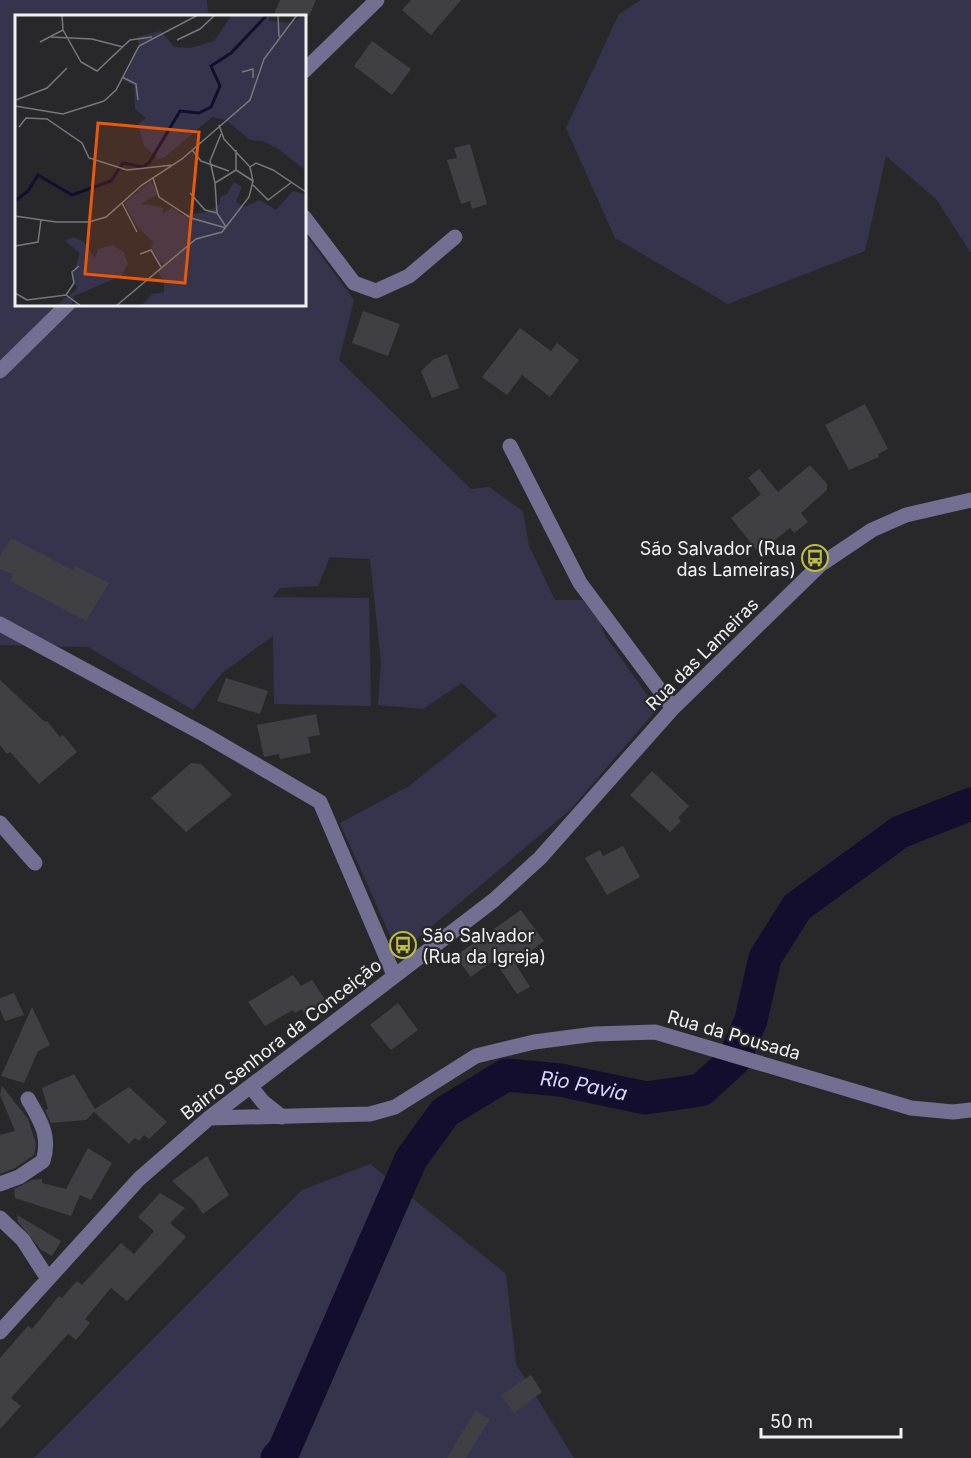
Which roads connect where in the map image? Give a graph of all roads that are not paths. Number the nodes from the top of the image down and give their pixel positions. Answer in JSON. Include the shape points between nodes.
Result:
{"nodes":[{"id":1,"x":377,"y":0,"type":"edge"},
{"id":2,"x":306,"y":69,"type":"edge"},
{"id":3,"x":306,"y":220,"type":"edge"},
{"id":4,"x":455,"y":237,"type":"dead end"},
{"id":5,"x":66,"y":306,"type":"edge"},
{"id":6,"x":0,"y":371,"type":"edge"},
{"id":7,"x":510,"y":446,"type":"dead end"},
{"id":8,"x":971,"y":500,"type":"edge"},
{"id":9,"x":0,"y":624,"type":"edge"},
{"id":10,"x":673,"y":708,"type":"junction"},
{"id":11,"x":600,"y":790,"type":"joint"},
{"id":12,"x":0,"y":823,"type":"edge"},
{"id":13,"x":35,"y":863,"type":"dead end"},
{"id":14,"x":394,"y":975,"type":"junction"},
{"id":15,"x":251,"y":1087,"type":"junction"},
{"id":16,"x":28,"y":1099,"type":"dead end"},
{"id":17,"x":971,"y":1110,"type":"edge"},
{"id":18,"x":282,"y":1117,"type":"junction"},
{"id":19,"x":209,"y":1118,"type":"junction"},
{"id":20,"x":0,"y":1184,"type":"edge"},
{"id":21,"x":0,"y":1218,"type":"edge"},
{"id":22,"x":48,"y":1279,"type":"junction"},
{"id":23,"x":0,"y":1332,"type":"edge"}],
"edges":[{"from":1,"to":2,"type":"street"},
{"from":3,"to":4,"type":"street","via":[[354,283],[376,291],[409,276]]},
{"from":5,"to":6,"type":"street"},
{"from":7,"to":10,"type":"street","via":[[580,583]]},
{"from":8,"to":10,"type":"street","name":"Rua das Lameiras","via":[[906,515],[872,530],[829,558]]},
{"from":9,"to":14,"type":"street","via":[[207,735],[320,802]]},
{"from":10,"to":11,"type":"street","name":"Rua das Lameiras"},
{"from":11,"to":14,"type":"street","name":"Bairro Senhora da Conceição","via":[[540,858],[494,900]]},
{"from":12,"to":13,"type":"street"},
{"from":14,"to":15,"type":"street","name":"Bairro Senhora da Conceição"},
{"from":15,"to":18,"type":"street"},
{"from":15,"to":19,"type":"street","name":"Bairro Senhora da Conceição"},
{"from":16,"to":20,"type":"street","via":[[46,1132],[47,1150],[43,1161]]},
{"from":17,"to":18,"type":"street","name":"Rua da Pousada","via":[[911,1108],[655,1032],[534,1042],[476,1056],[387,1109],[370,1114]]},
{"from":18,"to":19,"type":"street","name":"Rua da Pousada"},
{"from":19,"to":22,"type":"street","name":"Bairro Senhora da Conceição","via":[[139,1179]]},
{"from":21,"to":22,"type":"street","via":[[23,1240]]},
{"from":22,"to":23,"type":"street","name":"Bairro Senhora da Conceição"}]}
